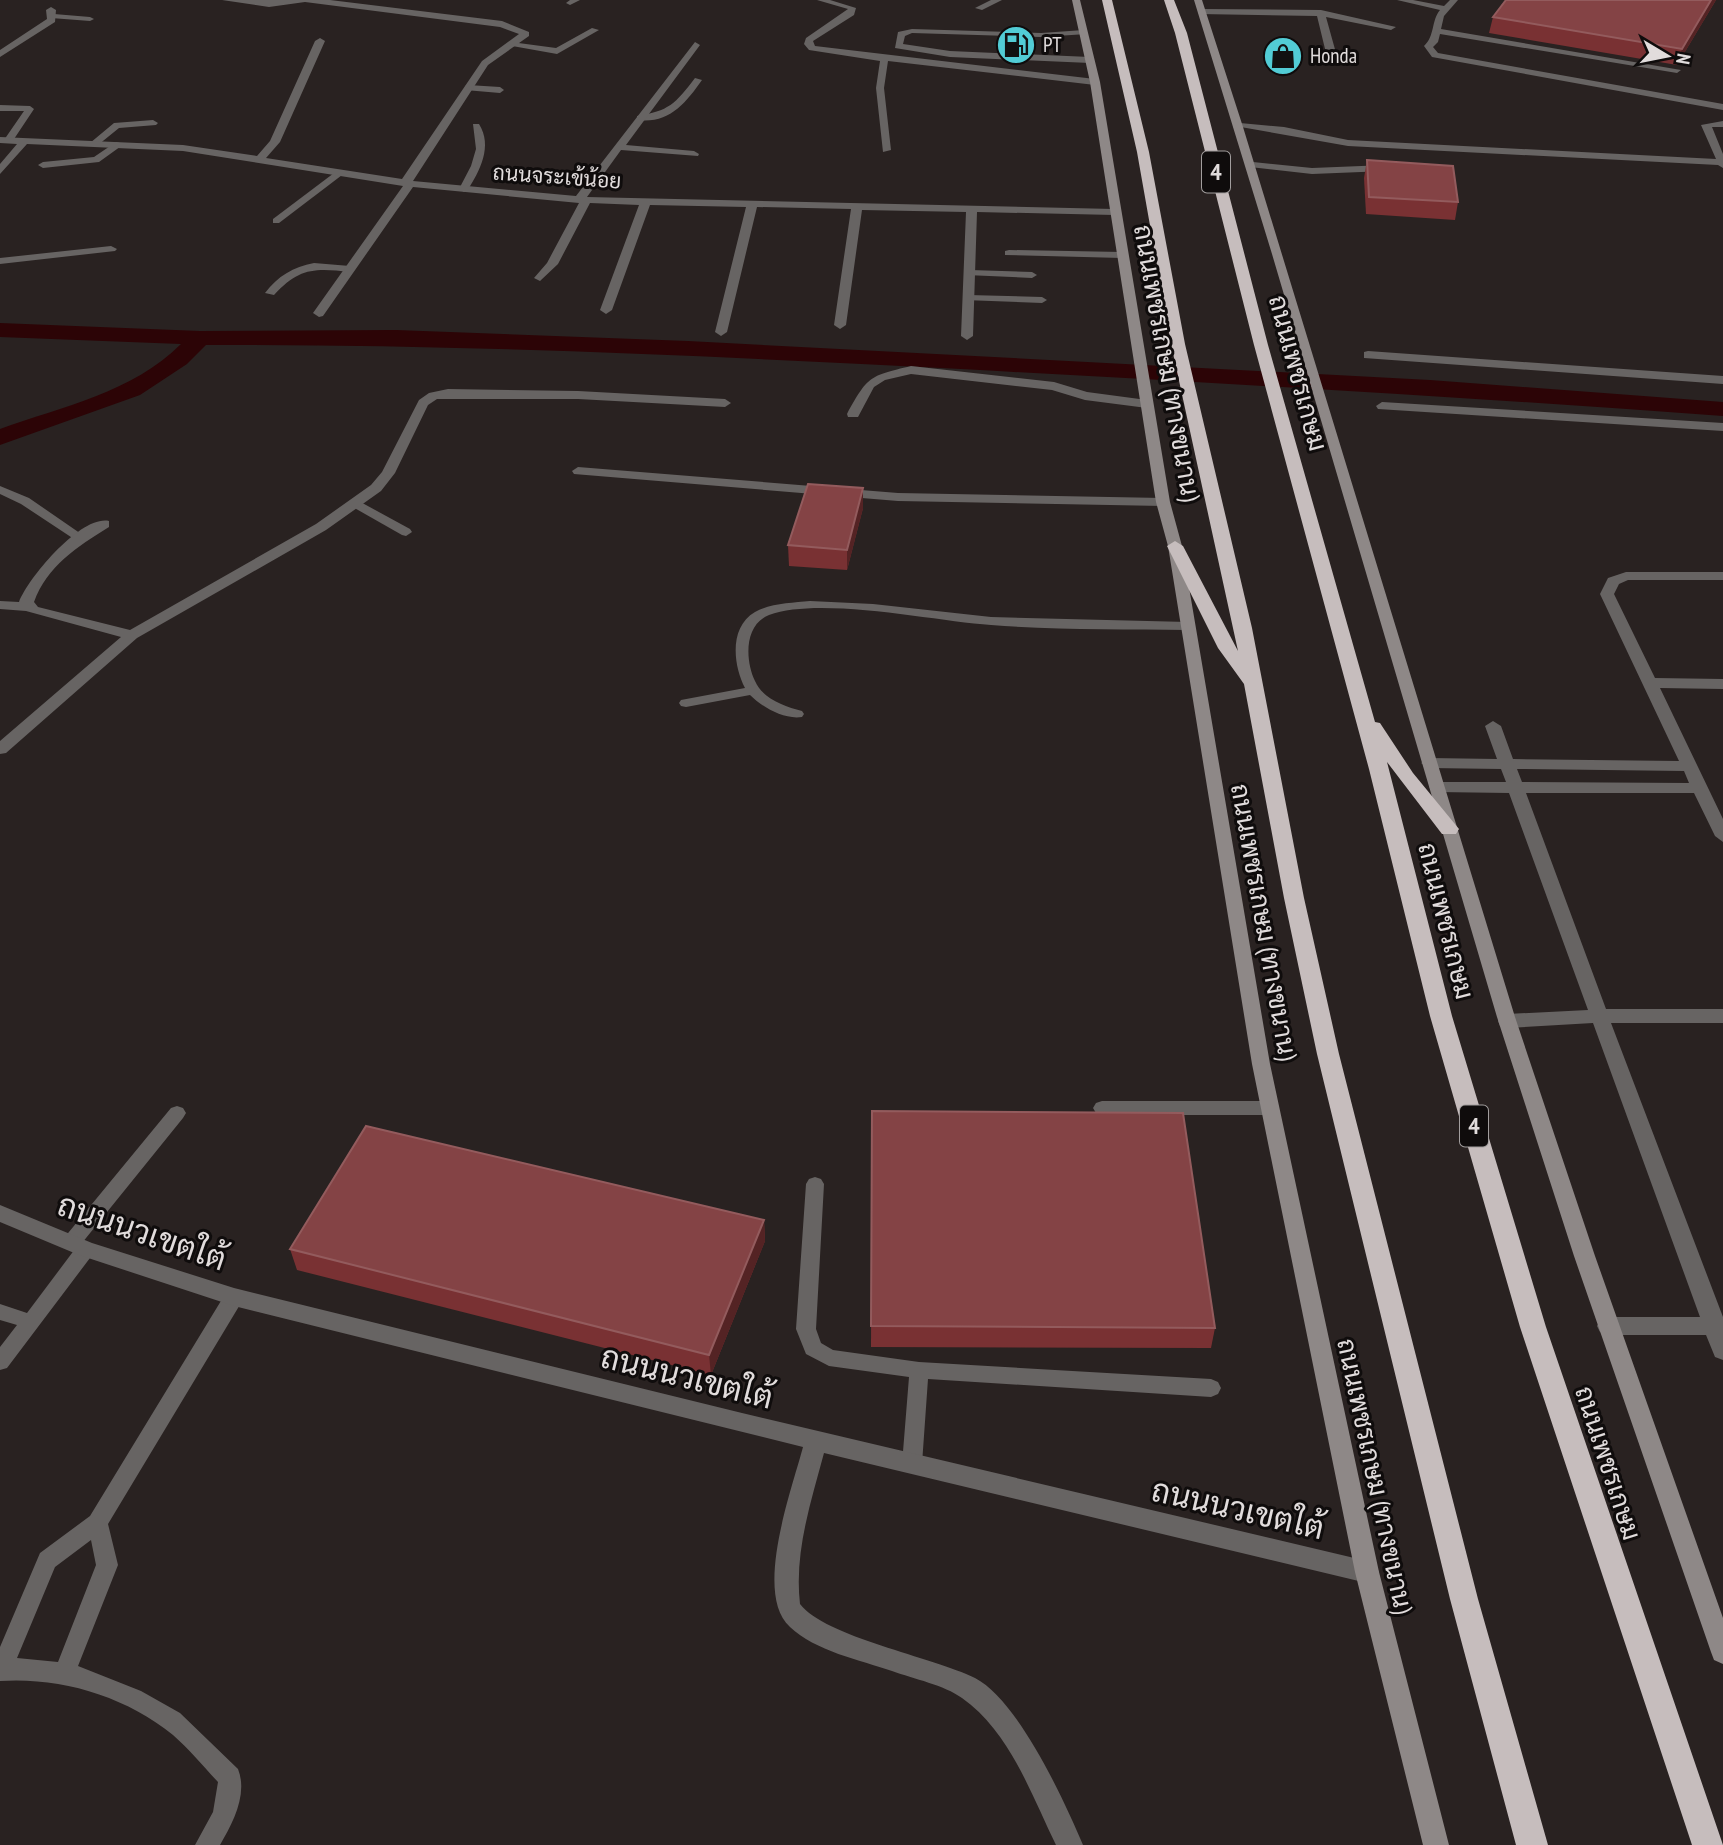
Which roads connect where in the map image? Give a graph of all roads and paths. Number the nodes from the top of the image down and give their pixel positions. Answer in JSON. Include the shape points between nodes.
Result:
{"nodes":[{"id":1,"x":226,"y":0,"type":"edge"},
{"id":2,"x":302,"y":0,"type":"edge"},
{"id":3,"x":307,"y":0,"type":"edge"},
{"id":4,"x":821,"y":0,"type":"edge"},
{"id":5,"x":998,"y":0,"type":"edge"},
{"id":6,"x":1076,"y":0,"type":"edge"},
{"id":7,"x":1107,"y":0,"type":"edge"},
{"id":8,"x":1198,"y":0,"type":"edge"},
{"id":9,"x":1401,"y":0,"type":"edge"},
{"id":10,"x":1454,"y":0,"type":"edge"},
{"id":11,"x":1170,"y":1,"type":"edge"},
{"id":12,"x":979,"y":8,"type":"dead end"},
{"id":13,"x":1446,"y":9,"type":"junction"},
{"id":14,"x":1202,"y":12,"type":"junction"},
{"id":15,"x":52,"y":13,"type":"joint"},
{"id":16,"x":1321,"y":13,"type":"junction"},
{"id":17,"x":90,"y":19,"type":"dead end"},
{"id":18,"x":1391,"y":27,"type":"dead end"},
{"id":19,"x":595,"y":30,"type":"dead end"},
{"id":20,"x":1437,"y":31,"type":"junction"},
{"id":21,"x":1084,"y":32,"type":"junction"},
{"id":22,"x":1041,"y":35,"type":"junction"},
{"id":23,"x":320,"y":41,"type":"dead end"},
{"id":24,"x":511,"y":45,"type":"junction"},
{"id":25,"x":695,"y":45,"type":"dead end"},
{"id":26,"x":1331,"y":53,"type":"dead end"},
{"id":27,"x":0,"y":54,"type":"edge"},
{"id":28,"x":1043,"y":56,"type":"junction"},
{"id":29,"x":884,"y":59,"type":"junction"},
{"id":30,"x":1090,"y":60,"type":"junction"},
{"id":31,"x":1677,"y":70,"type":"edge"},
{"id":32,"x":698,"y":80,"type":"dead end"},
{"id":33,"x":1095,"y":82,"type":"junction"},
{"id":34,"x":468,"y":88,"type":"junction"},
{"id":35,"x":500,"y":90,"type":"dead end"},
{"id":36,"x":1723,"y":107,"type":"edge"},
{"id":37,"x":0,"y":108,"type":"edge"},
{"id":38,"x":640,"y":118,"type":"junction"},
{"id":39,"x":153,"y":122,"type":"dead end"},
{"id":40,"x":1723,"y":124,"type":"edge"},
{"id":41,"x":476,"y":126,"type":"dead end"},
{"id":42,"x":1240,"y":126,"type":"junction"},
{"id":43,"x":4,"y":140,"type":"edge"},
{"id":44,"x":24,"y":140,"type":"junction"},
{"id":45,"x":95,"y":143,"type":"junction"},
{"id":46,"x":119,"y":144,"type":"junction"},
{"id":47,"x":618,"y":147,"type":"junction"},
{"id":48,"x":886,"y":150,"type":"dead end"},
{"id":49,"x":694,"y":154,"type":"dead end"},
{"id":50,"x":260,"y":159,"type":"junction"},
{"id":51,"x":1723,"y":163,"type":"edge"},
{"id":52,"x":43,"y":165,"type":"dead end"},
{"id":53,"x":1253,"y":165,"type":"junction"},
{"id":54,"x":1397,"y":168,"type":"edge"},
{"id":55,"x":0,"y":171,"type":"edge"},
{"id":56,"x":341,"y":172,"type":"junction"},
{"id":57,"x":408,"y":183,"type":"junction"},
{"id":58,"x":464,"y":189,"type":"junction"},
{"id":59,"x":583,"y":200,"type":"junction"},
{"id":60,"x":645,"y":203,"type":"junction"},
{"id":61,"x":752,"y":205,"type":"junction"},
{"id":62,"x":857,"y":206,"type":"junction"},
{"id":63,"x":972,"y":208,"type":"junction"},
{"id":64,"x":1114,"y":212,"type":"junction"},
{"id":65,"x":276,"y":221,"type":"dead end"},
{"id":66,"x":111,"y":248,"type":"dead end"},
{"id":67,"x":1009,"y":253,"type":"dead end"},
{"id":68,"x":1122,"y":255,"type":"junction"},
{"id":69,"x":0,"y":261,"type":"edge"},
{"id":70,"x":350,"y":269,"type":"junction"},
{"id":71,"x":970,"y":273,"type":"junction"},
{"id":72,"x":1032,"y":275,"type":"dead end"},
{"id":73,"x":540,"y":278,"type":"dead end"},
{"id":74,"x":270,"y":293,"type":"dead end"},
{"id":75,"x":968,"y":298,"type":"junction"},
{"id":76,"x":1042,"y":300,"type":"dead end"},
{"id":77,"x":606,"y":310,"type":"dead end"},
{"id":78,"x":319,"y":313,"type":"dead end"},
{"id":79,"x":839,"y":325,"type":"dead end"},
{"id":80,"x":721,"y":332,"type":"dead end"},
{"id":81,"x":967,"y":336,"type":"dead end"},
{"id":82,"x":1368,"y":355,"type":"dead end"},
{"id":83,"x":1723,"y":380,"type":"edge"},
{"id":84,"x":1147,"y":400,"type":"junction"},
{"id":85,"x":725,"y":403,"type":"dead end"},
{"id":86,"x":1382,"y":406,"type":"dead end"},
{"id":87,"x":853,"y":414,"type":"dead end"},
{"id":88,"x":1723,"y":427,"type":"edge"},
{"id":89,"x":578,"y":471,"type":"dead end"},
{"id":90,"x":0,"y":490,"type":"edge"},
{"id":91,"x":1163,"y":502,"type":"junction"},
{"id":92,"x":355,"y":503,"type":"junction"},
{"id":93,"x":104,"y":524,"type":"dead end"},
{"id":94,"x":406,"y":532,"type":"dead end"},
{"id":95,"x":81,"y":538,"type":"junction"},
{"id":96,"x":1175,"y":546,"type":"junction"},
{"id":97,"x":1723,"y":576,"type":"edge"},
{"id":98,"x":0,"y":605,"type":"edge"},
{"id":99,"x":27,"y":607,"type":"junction"},
{"id":100,"x":1188,"y":626,"type":"junction"},
{"id":101,"x":132,"y":635,"type":"junction"},
{"id":102,"x":1652,"y":683,"type":"junction"},
{"id":103,"x":1723,"y":684,"type":"edge"},
{"id":104,"x":1255,"y":687,"type":"junction"},
{"id":105,"x":754,"y":690,"type":"junction"},
{"id":106,"x":686,"y":703,"type":"dead end"},
{"id":107,"x":1363,"y":711,"type":"junction"},
{"id":108,"x":797,"y":714,"type":"dead end"},
{"id":109,"x":1493,"y":726,"type":"dead end"},
{"id":110,"x":1,"y":747,"type":"edge"},
{"id":111,"x":1429,"y":763,"type":"junction"},
{"id":112,"x":1507,"y":764,"type":"junction"},
{"id":113,"x":1689,"y":766,"type":"junction"},
{"id":114,"x":1437,"y":787,"type":"junction"},
{"id":115,"x":1516,"y":787,"type":"junction"},
{"id":116,"x":1700,"y":788,"type":"junction"},
{"id":117,"x":1716,"y":809,"type":"edge"},
{"id":118,"x":1449,"y":829,"type":"junction"},
{"id":119,"x":1723,"y":836,"type":"edge"},
{"id":120,"x":1598,"y":1016,"type":"junction"},
{"id":121,"x":1723,"y":1016,"type":"edge"},
{"id":122,"x":1507,"y":1021,"type":"junction"},
{"id":123,"x":1102,"y":1108,"type":"dead end"},
{"id":124,"x":1270,"y":1108,"type":"junction"},
{"id":125,"x":177,"y":1113,"type":"dead end"},
{"id":126,"x":815,"y":1184,"type":"dead end"},
{"id":127,"x":0,"y":1213,"type":"edge"},
{"id":128,"x":78,"y":1246,"type":"junction"},
{"id":129,"x":234,"y":1297,"type":"junction"},
{"id":130,"x":0,"y":1312,"type":"edge"},
{"id":131,"x":31,"y":1322,"type":"junction"},
{"id":132,"x":1608,"y":1326,"type":"junction"},
{"id":133,"x":1718,"y":1326,"type":"edge"},
{"id":134,"x":1723,"y":1351,"type":"edge"},
{"id":135,"x":0,"y":1362,"type":"edge"},
{"id":136,"x":919,"y":1370,"type":"junction"},
{"id":137,"x":1211,"y":1388,"type":"dead end"},
{"id":138,"x":816,"y":1441,"type":"junction"},
{"id":139,"x":912,"y":1464,"type":"junction"},
{"id":140,"x":97,"y":1523,"type":"junction"},
{"id":141,"x":1367,"y":1572,"type":"junction"},
{"id":142,"x":1723,"y":1652,"type":"edge"},
{"id":143,"x":1,"y":1669,"type":"edge"},
{"id":144,"x":64,"y":1673,"type":"junction"},
{"id":145,"x":207,"y":1845,"type":"edge"},
{"id":146,"x":1070,"y":1845,"type":"edge"},
{"id":147,"x":1436,"y":1845,"type":"edge"},
{"id":148,"x":1532,"y":1845,"type":"edge"},
{"id":149,"x":1708,"y":1845,"type":"edge"}],
"edges":[{"from":1,"to":2,"type":"street","via":[[269,4]]},
{"from":3,"to":24,"type":"street","via":[[502,24],[525,31],[524,37]]},
{"from":4,"to":29,"type":"lane","via":[[852,8],[809,40],[812,48]]},
{"from":5,"to":12,"type":"lane"},
{"from":6,"to":21,"type":"main road","name":"ถนนเพชรเกษม (ทางขนาน)"},
{"from":7,"to":104,"type":"highway"},
{"from":8,"to":14,"type":"main road","number":"4"},
{"from":9,"to":13,"type":"lane"},
{"from":10,"to":13,"type":"lane"},
{"from":11,"to":107,"type":"highway","name":"ถนนเพชรเกษม","number":"4"},
{"from":13,"to":20,"type":"lane"},
{"from":14,"to":16,"type":"street"},
{"from":14,"to":42,"type":"main road","number":"4"},
{"from":15,"to":17,"type":"lane"},
{"from":15,"to":27,"type":"street","via":[[43,27]]},
{"from":16,"to":18,"type":"street"},
{"from":16,"to":26,"type":"street"},
{"from":19,"to":24,"type":"lane","via":[[557,51]]},
{"from":20,"to":31,"type":"lane"},
{"from":20,"to":36,"type":"lane","via":[[1430,52],[1449,59]]},
{"from":21,"to":22,"type":"lane"},
{"from":21,"to":30,"type":"main road","name":"ถนนเพชรเกษม (ทางขนาน)"},
{"from":22,"to":28,"type":"lane"},
{"from":22,"to":28,"type":"lane","via":[[912,31],[901,34],[898,46],[950,54]]},
{"from":23,"to":50,"type":"street","via":[[275,142]]},
{"from":24,"to":34,"type":"street","via":[[485,63]]},
{"from":25,"to":38,"type":"street"},
{"from":28,"to":30,"type":"lane"},
{"from":29,"to":33,"type":"lane"},
{"from":29,"to":48,"type":"lane","via":[[880,88]]},
{"from":30,"to":33,"type":"main road","name":"ถนนเพชรเกษม (ทางขนาน)"},
{"from":32,"to":38,"type":"lane","via":[[665,116]]},
{"from":33,"to":64,"type":"main road","name":"ถนนเพชรเกษม (ทางขนาน)"},
{"from":34,"to":35,"type":"lane"},
{"from":34,"to":57,"type":"street"},
{"from":37,"to":43,"type":"lane","via":[[30,109]]},
{"from":38,"to":47,"type":"street"},
{"from":39,"to":45,"type":"lane","via":[[117,125]]},
{"from":40,"to":51,"type":"lane","via":[[1706,125]]},
{"from":41,"to":58,"type":"lane","via":[[482,146]]},
{"from":42,"to":51,"type":"lane","via":[[1348,143]]},
{"from":42,"to":53,"type":"main road","number":"4"},
{"from":43,"to":44,"type":"street","name":"ถนนจระเข้น้อย"},
{"from":44,"to":45,"type":"street","name":"ถนนจระเข้น้อย"},
{"from":44,"to":55,"type":"street"},
{"from":45,"to":46,"type":"street","name":"ถนนจระเข้น้อย"},
{"from":46,"to":50,"type":"street","name":"ถนนจระเข้น้อย"},
{"from":46,"to":52,"type":"lane","via":[[96,160]]},
{"from":47,"to":49,"type":"street"},
{"from":47,"to":59,"type":"street"},
{"from":50,"to":56,"type":"street","name":"ถนนจระเข้น้อย"},
{"from":53,"to":54,"type":"lane","via":[[1312,171]]},
{"from":53,"to":111,"type":"main road","number":"4"},
{"from":56,"to":57,"type":"street","name":"ถนนจระเข้น้อย"},
{"from":56,"to":65,"type":"lane"},
{"from":57,"to":58,"type":"street","name":"ถนนจระเข้น้อย"},
{"from":57,"to":70,"type":"street"},
{"from":58,"to":59,"type":"street","name":"ถนนจระเข้น้อย"},
{"from":59,"to":60,"type":"street","name":"ถนนจระเข้น้อย"},
{"from":59,"to":73,"type":"street","via":[[552,264]]},
{"from":60,"to":61,"type":"street","name":"ถนนจระเข้น้อย"},
{"from":60,"to":77,"type":"street"},
{"from":61,"to":62,"type":"street","name":"ถนนจระเข้น้อย"},
{"from":61,"to":80,"type":"street"},
{"from":62,"to":63,"type":"street","name":"ถนนจระเข้น้อย"},
{"from":62,"to":79,"type":"street"},
{"from":63,"to":64,"type":"street","name":"ถนนจระเข้น้อย"},
{"from":63,"to":71,"type":"street"},
{"from":64,"to":68,"type":"main road","name":"ถนนเพชรเกษม (ทางขนาน)"},
{"from":66,"to":69,"type":"street"},
{"from":67,"to":68,"type":"lane"},
{"from":68,"to":84,"type":"main road","name":"ถนนเพชรเกษม (ทางขนาน)"},
{"from":70,"to":74,"type":"lane","via":[[327,266],[290,272]]},
{"from":70,"to":78,"type":"street"},
{"from":71,"to":72,"type":"lane"},
{"from":71,"to":75,"type":"street"},
{"from":75,"to":76,"type":"lane"},
{"from":75,"to":81,"type":"street"},
{"from":82,"to":83,"type":"street"},
{"from":84,"to":87,"type":"street","via":[[1085,396],[1054,386],[911,370],[869,385]]},
{"from":84,"to":91,"type":"main road","name":"ถนนเพชรเกษม (ทางขนาน)"},
{"from":85,"to":92,"type":"street","via":[[578,394],[433,396],[423,403],[388,473]]},
{"from":86,"to":88,"type":"street"},
{"from":89,"to":91,"type":"lane","via":[[898,497]]},
{"from":90,"to":95,"type":"lane"},
{"from":91,"to":96,"type":"main road","name":"ถนนเพชรเกษม (ทางขนาน)"},
{"from":92,"to":94,"type":"lane"},
{"from":92,"to":101,"type":"street"},
{"from":93,"to":95,"type":"street"},
{"from":95,"to":99,"type":"street","via":[[44,569],[30,590]]},
{"from":96,"to":100,"type":"main road","name":"ถนนเพชรเกษม (ทางขนาน)"},
{"from":96,"to":104,"type":"highway","via":[[1227,648]]},
{"from":97,"to":102,"type":"street","via":[[1626,576],[1614,581],[1607,594]]},
{"from":98,"to":99,"type":"street"},
{"from":99,"to":101,"type":"street"},
{"from":100,"to":105,"type":"lane","via":[[989,621],[828,606],[784,608],[761,613],[748,626],[742,642],[747,681]]},
{"from":100,"to":124,"type":"main road","name":"ถนนเพชรเกษม (ทางขนาน)"},
{"from":101,"to":110,"type":"street"},
{"from":102,"to":103,"type":"street"},
{"from":102,"to":113,"type":"street"},
{"from":104,"to":148,"type":"highway","via":[[1294,898],[1370,1230]]},
{"from":105,"to":106,"type":"lane"},
{"from":105,"to":108,"type":"lane","via":[[775,708]]},
{"from":107,"to":118,"type":"highway","via":[[1406,778]]},
{"from":107,"to":149,"type":"highway","name":"ถนนเพชรเกษม","number":"4","via":[[1441,1016],[1534,1327]]},
{"from":109,"to":112,"type":"street"},
{"from":111,"to":112,"type":"street"},
{"from":111,"to":114,"type":"main road","number":"4"},
{"from":112,"to":113,"type":"street"},
{"from":112,"to":115,"type":"street"},
{"from":113,"to":116,"type":"street"},
{"from":114,"to":115,"type":"street"},
{"from":114,"to":118,"type":"main road","number":"4"},
{"from":115,"to":116,"type":"street"},
{"from":115,"to":120,"type":"street"},
{"from":116,"to":117,"type":"street"},
{"from":117,"to":119,"type":"street"},
{"from":118,"to":122,"type":"main road","number":"4"},
{"from":120,"to":121,"type":"street"},
{"from":120,"to":122,"type":"street"},
{"from":120,"to":133,"type":"street"},
{"from":122,"to":132,"type":"main road","number":"4"},
{"from":123,"to":124,"type":"lane"},
{"from":124,"to":141,"type":"main road","name":"ถนนเพชรเกษม (ทางขนาน)"},
{"from":125,"to":128,"type":"lane"},
{"from":126,"to":136,"type":"lane","via":[[806,1329],[813,1348],[829,1358]]},
{"from":127,"to":128,"type":"street","name":"ถนนนวเขตใต้"},
{"from":128,"to":129,"type":"street","name":"ถนนนวเขตใต้"},
{"from":128,"to":131,"type":"lane"},
{"from":129,"to":138,"type":"street","name":"ถนนนวเขตใต้"},
{"from":129,"to":140,"type":"lane"},
{"from":130,"to":131,"type":"lane"},
{"from":131,"to":135,"type":"lane"},
{"from":132,"to":133,"type":"street"},
{"from":132,"to":142,"type":"main road","number":"4"},
{"from":133,"to":134,"type":"street"},
{"from":136,"to":137,"type":"lane"},
{"from":136,"to":139,"type":"lane"},
{"from":138,"to":139,"type":"street","name":"ถนนนวเขตใต้"},
{"from":138,"to":146,"type":"street","via":[[788,1572],[788,1604],[797,1620],[819,1633],[976,1693],[1014,1734]]},
{"from":139,"to":141,"type":"street","name":"ถนนนวเขตใต้"},
{"from":140,"to":143,"type":"lane","via":[[47,1560]]},
{"from":140,"to":144,"type":"lane","via":[[107,1565]]},
{"from":141,"to":147,"type":"main road","name":"ถนนเพชรเกษม (ทางขนาน)"},
{"from":143,"to":144,"type":"lane"},
{"from":144,"to":145,"type":"lane","via":[[141,1702],[174,1722],[230,1777],[231,1794],[222,1822]]}]}
